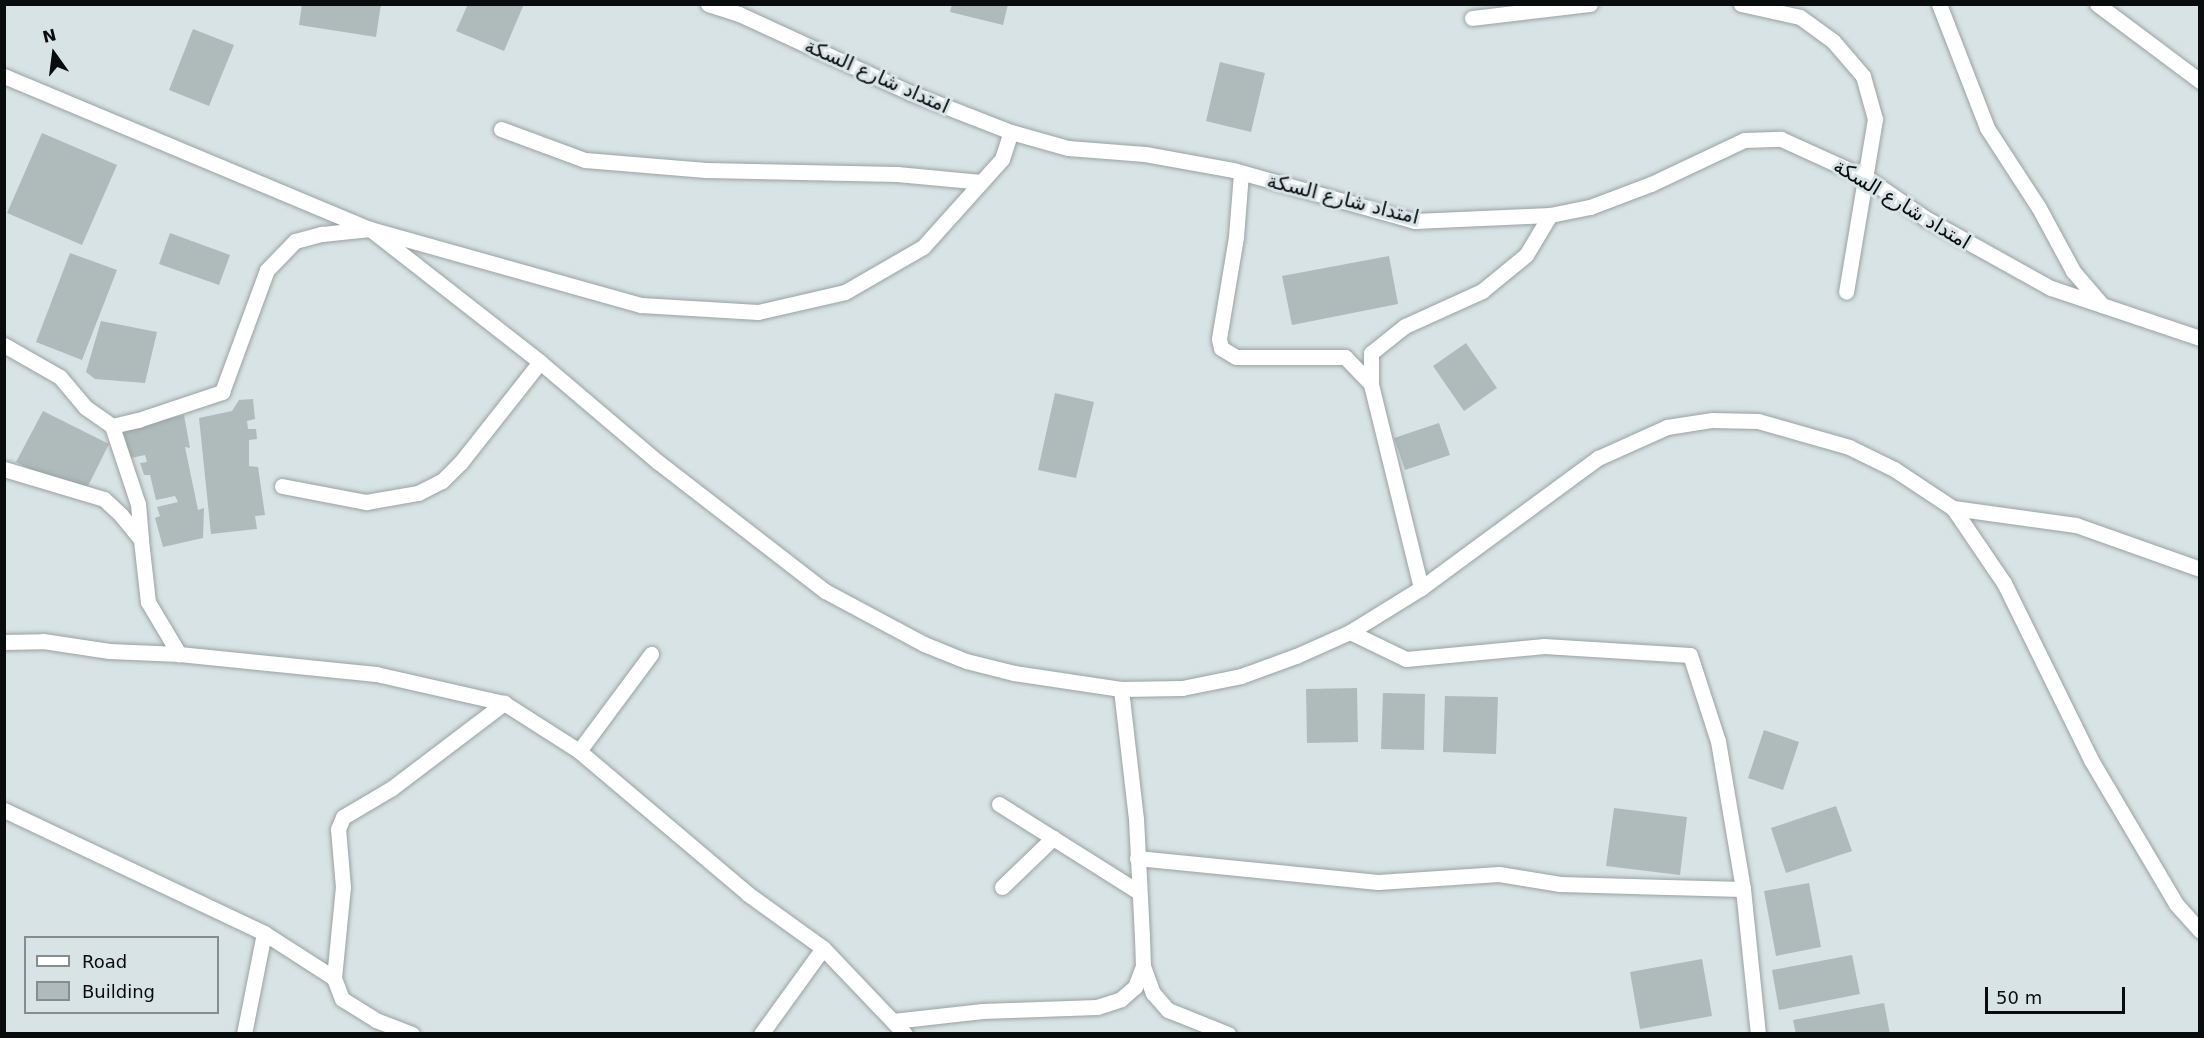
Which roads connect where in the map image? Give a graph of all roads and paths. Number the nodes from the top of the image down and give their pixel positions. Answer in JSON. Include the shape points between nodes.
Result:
{"nodes":[{"id":1,"x":708,"y":4,"type":"edge"},
{"id":2,"x":1590,"y":4,"type":"edge"},
{"id":3,"x":1741,"y":4,"type":"edge"},
{"id":4,"x":1939,"y":4,"type":"edge"},
{"id":5,"x":2097,"y":4,"type":"edge"},
{"id":6,"x":1472,"y":18,"type":"dead end"},
{"id":7,"x":4,"y":76,"type":"edge"},
{"id":8,"x":2199,"y":81,"type":"edge"},
{"id":9,"x":501,"y":129,"type":"dead end"},
{"id":10,"x":1011,"y":132,"type":"junction"},
{"id":11,"x":1241,"y":173,"type":"junction"},
{"id":12,"x":1867,"y":178,"type":"junction"},
{"id":13,"x":981,"y":182,"type":"junction"},
{"id":14,"x":1550,"y":215,"type":"junction"},
{"id":15,"x":370,"y":229,"type":"junction"},
{"id":16,"x":1846,"y":292,"type":"dead end"},
{"id":17,"x":2104,"y":308,"type":"junction"},
{"id":18,"x":2199,"y":338,"type":"edge"},
{"id":19,"x":4,"y":345,"type":"edge"},
{"id":20,"x":540,"y":362,"type":"junction"},
{"id":21,"x":1371,"y":384,"type":"junction"},
{"id":22,"x":112,"y":426,"type":"junction"},
{"id":23,"x":4,"y":469,"type":"edge"},
{"id":24,"x":282,"y":486,"type":"dead end"},
{"id":25,"x":1953,"y":508,"type":"junction"},
{"id":26,"x":141,"y":540,"type":"junction"},
{"id":27,"x":2199,"y":569,"type":"edge"},
{"id":28,"x":1421,"y":588,"type":"junction"},
{"id":29,"x":1350,"y":632,"type":"junction"},
{"id":30,"x":4,"y":642,"type":"edge"},
{"id":31,"x":179,"y":654,"type":"junction"},
{"id":32,"x":651,"y":654,"type":"dead end"},
{"id":33,"x":1121,"y":689,"type":"junction"},
{"id":34,"x":504,"y":703,"type":"junction"},
{"id":35,"x":579,"y":751,"type":"junction"},
{"id":36,"x":999,"y":804,"type":"dead end"},
{"id":37,"x":4,"y":810,"type":"edge"},
{"id":38,"x":1053,"y":838,"type":"junction"},
{"id":39,"x":1137,"y":858,"type":"junction"},
{"id":40,"x":1002,"y":887,"type":"dead end"},
{"id":41,"x":1743,"y":889,"type":"junction"},
{"id":42,"x":1137,"y":891,"type":"junction"},
{"id":43,"x":2199,"y":931,"type":"edge"},
{"id":44,"x":264,"y":933,"type":"junction"},
{"id":45,"x":823,"y":948,"type":"junction"},
{"id":46,"x":1143,"y":966,"type":"junction"},
{"id":47,"x":334,"y":978,"type":"junction"},
{"id":48,"x":892,"y":1022,"type":"junction"},
{"id":49,"x":244,"y":1034,"type":"edge"},
{"id":50,"x":412,"y":1034,"type":"edge"},
{"id":51,"x":761,"y":1034,"type":"edge"},
{"id":52,"x":905,"y":1034,"type":"edge"},
{"id":53,"x":1228,"y":1034,"type":"edge"},
{"id":54,"x":1758,"y":1034,"type":"edge"}],
"edges":[{"from":1,"to":10,"type":"street","name":"امتداد شارع السكة"},
{"from":2,"to":6,"type":"street"},
{"from":3,"to":12,"type":"street","via":[[1800,17],[1833,41],[1863,76],[1875,119]]},
{"from":4,"to":17,"type":"street","via":[[1987,128],[2039,208],[2073,271]]},
{"from":5,"to":8,"type":"street"},
{"from":7,"to":15,"type":"street"},
{"from":9,"to":13,"type":"street","via":[[585,160],[706,170],[897,174]]},
{"from":10,"to":11,"type":"street","name":"امتداد شارع السكة","via":[[1068,148],[1144,154]]},
{"from":10,"to":13,"type":"street","via":[[1002,159]]},
{"from":11,"to":14,"type":"street","name":"امتداد شارع السكة","via":[[1414,221]]},
{"from":11,"to":21,"type":"street","via":[[1236,237],[1219,339],[1221,348],[1236,357],[1345,357]]},
{"from":12,"to":14,"type":"street","name":"امتداد شارع السكة","via":[[1781,139],[1756,137],[1651,184],[1590,207]]},
{"from":12,"to":16,"type":"street"},
{"from":12,"to":17,"type":"street","name":"امتداد شارع السكة","via":[[1993,258],[2051,288]]},
{"from":13,"to":15,"type":"street","via":[[923,248],[845,292],[758,312],[641,305]]},
{"from":14,"to":21,"type":"street","via":[[1526,255],[1482,291],[1405,326],[1371,353]]},
{"from":15,"to":20,"type":"street"},
{"from":15,"to":22,"type":"street","via":[[322,234],[295,242],[267,270],[222,392]]},
{"from":17,"to":18,"type":"street","name":"امتداد شارع السكة"},
{"from":19,"to":22,"type":"street","via":[[60,377],[85,407]]},
{"from":20,"to":24,"type":"street","via":[[461,462],[442,481],[418,493],[366,502]]},
{"from":20,"to":33,"type":"street","via":[[658,462],[825,591],[869,617],[966,661],[1014,673]]},
{"from":21,"to":28,"type":"street"},
{"from":22,"to":26,"type":"street","via":[[138,504]]},
{"from":23,"to":26,"type":"street","via":[[104,499]]},
{"from":25,"to":27,"type":"street","via":[[2076,525]]},
{"from":25,"to":28,"type":"street","via":[[1894,469],[1849,447],[1800,430],[1735,419],[1689,422],[1645,434],[1598,458]]},
{"from":25,"to":43,"type":"street","via":[[2004,583],[2097,771],[2176,904]]},
{"from":26,"to":31,"type":"street","via":[[148,603]]},
{"from":28,"to":29,"type":"street"},
{"from":29,"to":33,"type":"street","via":[[1241,676],[1182,688]]},
{"from":29,"to":41,"type":"street","via":[[1406,659],[1544,646],[1690,655],[1718,741]]},
{"from":30,"to":31,"type":"street"},
{"from":31,"to":34,"type":"street","via":[[376,674]]},
{"from":32,"to":35,"type":"street"},
{"from":33,"to":39,"type":"street"},
{"from":34,"to":35,"type":"street"},
{"from":34,"to":47,"type":"street","via":[[392,788],[343,817],[338,829],[343,887]]},
{"from":35,"to":45,"type":"street","via":[[748,894]]},
{"from":36,"to":38,"type":"street"},
{"from":37,"to":44,"type":"street"},
{"from":38,"to":40,"type":"street"},
{"from":38,"to":42,"type":"street"},
{"from":39,"to":41,"type":"street","via":[[1378,882],[1499,874],[1560,884]]},
{"from":39,"to":42,"type":"street"},
{"from":41,"to":54,"type":"street"},
{"from":42,"to":46,"type":"street"},
{"from":44,"to":47,"type":"street"},
{"from":44,"to":49,"type":"street"},
{"from":45,"to":48,"type":"street"},
{"from":45,"to":51,"type":"street"},
{"from":46,"to":48,"type":"street","via":[[1135,987],[1121,999],[1097,1007],[982,1011]]},
{"from":46,"to":53,"type":"street","via":[[1153,993],[1168,1010]]},
{"from":47,"to":50,"type":"street","via":[[342,999],[376,1020]]},
{"from":48,"to":52,"type":"street"}]}
